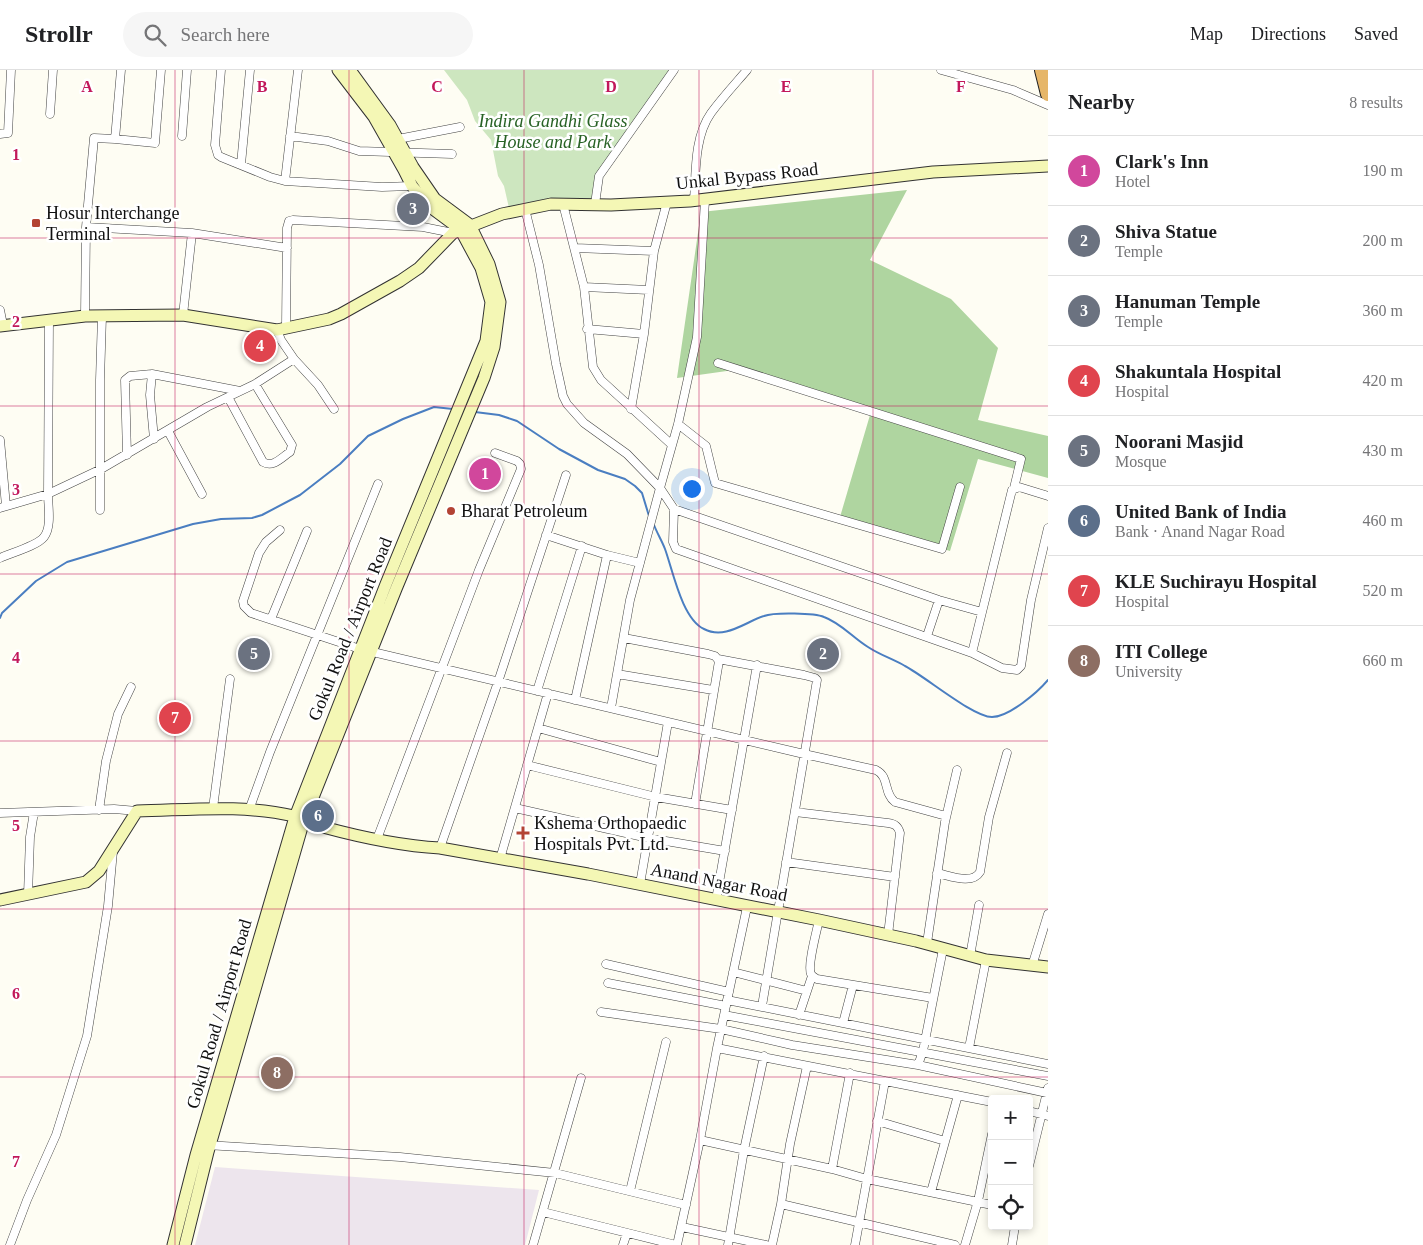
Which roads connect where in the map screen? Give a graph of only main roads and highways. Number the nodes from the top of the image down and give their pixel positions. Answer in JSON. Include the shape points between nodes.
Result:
{"nodes":[{"id":1,"x":338,"y":70,"type":"edge"},
{"id":2,"x":350,"y":70,"type":"edge"},
{"id":3,"x":1042,"y":70,"type":"edge"},
{"id":4,"x":1048,"y":94,"type":"edge"},
{"id":5,"x":399,"y":152,"type":"junction"},
{"id":6,"x":1048,"y":166,"type":"edge"},
{"id":7,"x":461,"y":229,"type":"junction"},
{"id":8,"x":2,"y":326,"type":"edge"},
{"id":9,"x":490,"y":342,"type":"junction"},
{"id":10,"x":458,"y":424,"type":"junction"},
{"id":11,"x":299,"y":818,"type":"junction"},
{"id":12,"x":0,"y":900,"type":"edge"},
{"id":13,"x":1048,"y":967,"type":"edge"},
{"id":14,"x":205,"y":1144,"type":"junction"},
{"id":15,"x":174,"y":1245,"type":"edge"},
{"id":16,"x":185,"y":1245,"type":"edge"}],
"edges":[{"from":1,"to":5,"type":"main road","name":"Gokul Road / Airport Road"},
{"from":2,"to":5,"type":"main road","name":"Gokul Road / Airport Road","via":[[390,125],[398,139]]},
{"from":3,"to":4,"type":"highway"},
{"from":5,"to":7,"type":"main road","name":"Gokul Road / Airport Road"},
{"from":5,"to":7,"type":"main road","name":"Gokul Road / Airport Road","via":[[412,186],[429,206]]},
{"from":6,"to":7,"type":"main road","name":"Unkal Bypass Road","via":[[933,172],[700,200],[551,204],[502,214]]},
{"from":7,"to":8,"type":"main road","via":[[419,268],[341,314],[282,329],[183,315],[85,316]]},
{"from":7,"to":9,"type":"main road","name":"Gokul Road / Airport Road","via":[[481,268],[491,302]]},
{"from":9,"to":10,"type":"main road","name":"Gokul Road / Airport Road","via":[[473,373]]},
{"from":9,"to":10,"type":"main road","name":"Gokul Road / Airport Road","via":[[484,378]]},
{"from":10,"to":11,"type":"main road","name":"Gokul Road / Airport Road"},
{"from":11,"to":12,"type":"main road","name":"Anand Nagar Road","via":[[213,808],[137,811],[99,871],[86,882]]},
{"from":11,"to":13,"type":"main road","name":"Anand Nagar Road","via":[[321,827],[422,847],[640,884],[819,920],[926,943],[986,960]]},
{"from":11,"to":14,"type":"main road","name":"Gokul Road / Airport Road"},
{"from":14,"to":15,"type":"main road","name":"Gokul Road / Airport Road"},
{"from":14,"to":16,"type":"main road","name":"Gokul Road / Airport Road"}]}
